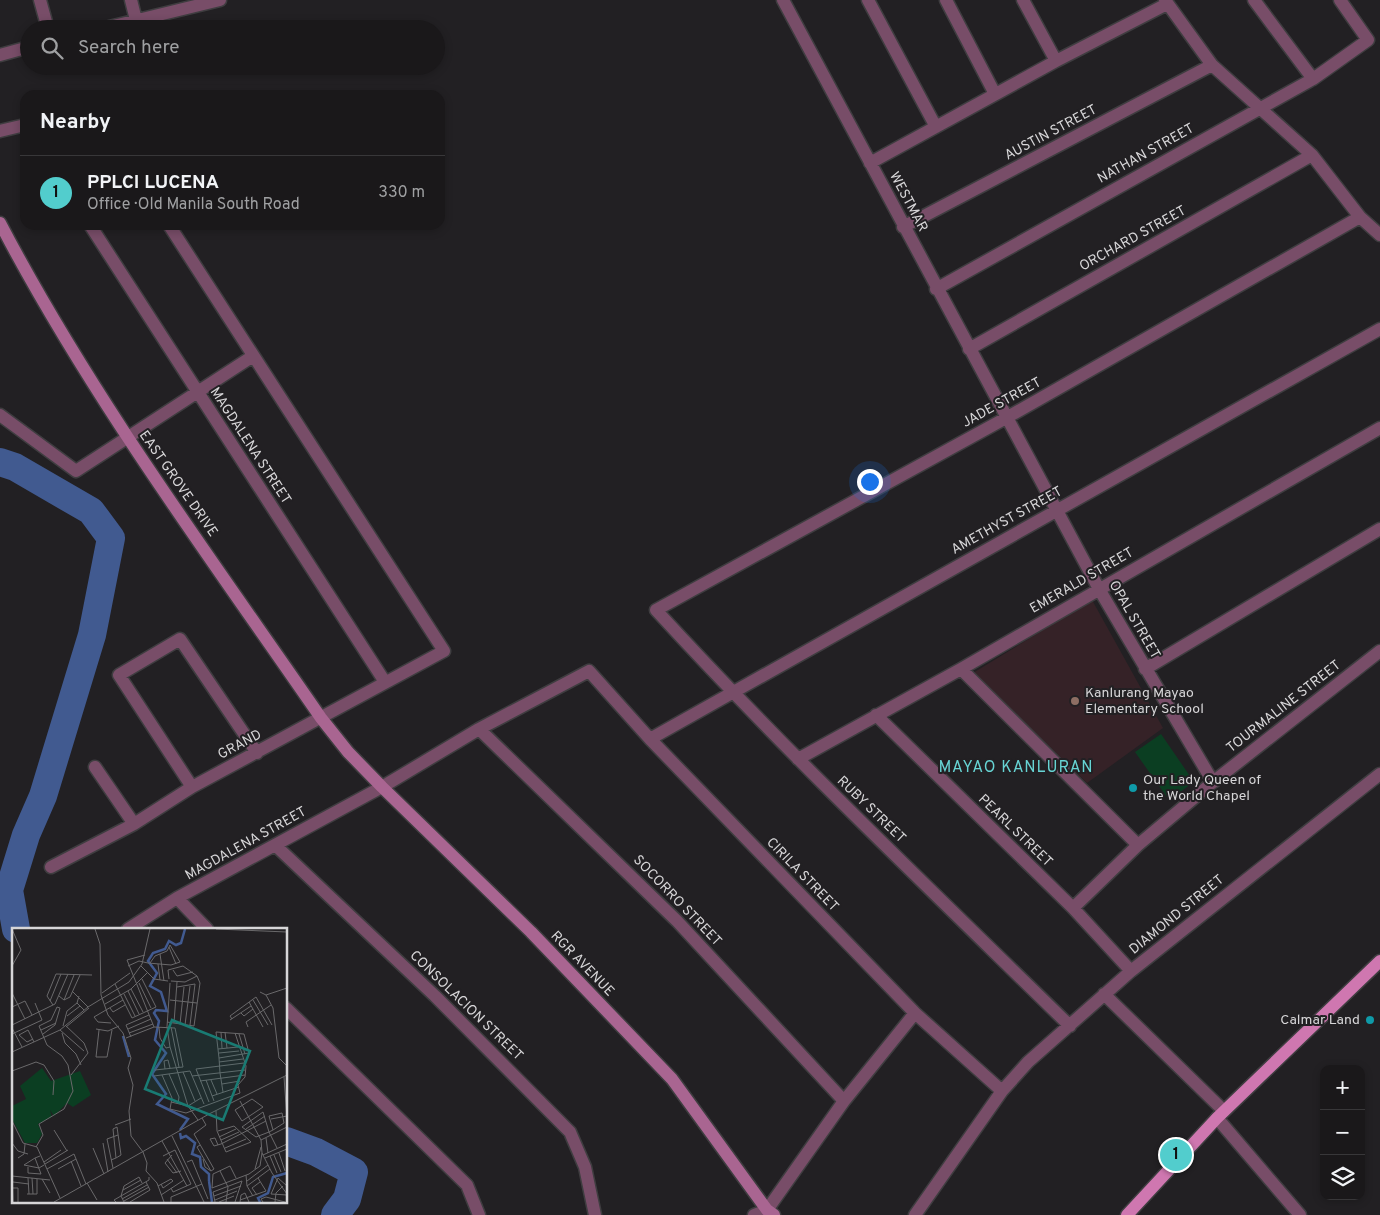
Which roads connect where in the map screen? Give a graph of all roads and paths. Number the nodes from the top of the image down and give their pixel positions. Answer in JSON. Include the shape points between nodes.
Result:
{"nodes":[{"id":1,"x":40,"y":0,"type":"edge"},
{"id":2,"x":131,"y":0,"type":"edge"},
{"id":3,"x":219,"y":0,"type":"edge"},
{"id":4,"x":783,"y":0,"type":"edge"},
{"id":5,"x":868,"y":0,"type":"edge"},
{"id":6,"x":946,"y":0,"type":"edge"},
{"id":7,"x":1023,"y":0,"type":"edge"},
{"id":8,"x":1254,"y":0,"type":"edge"},
{"id":9,"x":1340,"y":0,"type":"edge"},
{"id":10,"x":1166,"y":2,"type":"edge"},
{"id":11,"x":46,"y":20,"type":"edge"},
{"id":12,"x":136,"y":20,"type":"joint"},
{"id":13,"x":20,"y":50,"type":"edge"},
{"id":14,"x":0,"y":55,"type":"edge"},
{"id":15,"x":1056,"y":61,"type":"junction"},
{"id":16,"x":1212,"y":65,"type":"junction"},
{"id":17,"x":1313,"y":80,"type":"junction"},
{"id":18,"x":995,"y":94,"type":"junction"},
{"id":19,"x":1258,"y":108,"type":"junction"},
{"id":20,"x":20,"y":126,"type":"edge"},
{"id":21,"x":936,"y":127,"type":"junction"},
{"id":22,"x":0,"y":131,"type":"edge"},
{"id":23,"x":1312,"y":155,"type":"junction"},
{"id":24,"x":870,"y":163,"type":"junction"},
{"id":25,"x":1360,"y":218,"type":"junction"},
{"id":26,"x":0,"y":223,"type":"edge"},
{"id":27,"x":904,"y":227,"type":"junction"},
{"id":28,"x":93,"y":230,"type":"edge"},
{"id":29,"x":172,"y":230,"type":"edge"},
{"id":30,"x":1380,"y":235,"type":"edge"},
{"id":31,"x":936,"y":289,"type":"junction"},
{"id":32,"x":1380,"y":329,"type":"edge"},
{"id":33,"x":969,"y":349,"type":"junction"},
{"id":34,"x":253,"y":356,"type":"junction"},
{"id":35,"x":197,"y":392,"type":"junction"},
{"id":36,"x":0,"y":415,"type":"edge"},
{"id":37,"x":1006,"y":418,"type":"junction"},
{"id":38,"x":1380,"y":428,"type":"edge"},
{"id":39,"x":128,"y":437,"type":"junction"},
{"id":40,"x":1056,"y":511,"type":"junction"},
{"id":41,"x":1380,"y":529,"type":"edge"},
{"id":42,"x":1099,"y":588,"type":"junction"},
{"id":43,"x":656,"y":610,"type":"joint"},
{"id":44,"x":1380,"y":651,"type":"edge"},
{"id":45,"x":961,"y":669,"type":"junction"},
{"id":46,"x":1145,"y":669,"type":"junction"},
{"id":47,"x":589,"y":671,"type":"joint"},
{"id":48,"x":385,"y":682,"type":"junction"},
{"id":49,"x":732,"y":692,"type":"junction"},
{"id":50,"x":876,"y":715,"type":"junction"},
{"id":51,"x":321,"y":718,"type":"junction"},
{"id":52,"x":479,"y":729,"type":"junction"},
{"id":53,"x":650,"y":739,"type":"junction"},
{"id":54,"x":348,"y":752,"type":"joint"},
{"id":55,"x":257,"y":753,"type":"junction"},
{"id":56,"x":798,"y":759,"type":"junction"},
{"id":57,"x":95,"y":767,"type":"dead end"},
{"id":58,"x":1380,"y":774,"type":"edge"},
{"id":59,"x":1214,"y":782,"type":"junction"},
{"id":60,"x":382,"y":786,"type":"junction"},
{"id":61,"x":192,"y":787,"type":"junction"},
{"id":62,"x":134,"y":824,"type":"junction"},
{"id":63,"x":275,"y":845,"type":"junction"},
{"id":64,"x":1138,"y":845,"type":"junction"},
{"id":65,"x":51,"y":867,"type":"dead end"},
{"id":66,"x":177,"y":898,"type":"junction"},
{"id":67,"x":1073,"y":908,"type":"junction"},
{"id":68,"x":130,"y":928,"type":"edge"},
{"id":69,"x":206,"y":928,"type":"edge"},
{"id":70,"x":1380,"y":961,"type":"edge"},
{"id":71,"x":1131,"y":971,"type":"junction"},
{"id":72,"x":1104,"y":994,"type":"junction"},
{"id":73,"x":288,"y":1010,"type":"edge"},
{"id":74,"x":915,"y":1013,"type":"junction"},
{"id":75,"x":1070,"y":1026,"type":"junction"},
{"id":76,"x":1002,"y":1091,"type":"junction"},
{"id":77,"x":844,"y":1101,"type":"junction"},
{"id":78,"x":1221,"y":1115,"type":"junction"},
{"id":79,"x":770,"y":1213,"type":"edge"},
{"id":80,"x":479,"y":1215,"type":"edge"},
{"id":81,"x":595,"y":1215,"type":"edge"},
{"id":82,"x":754,"y":1215,"type":"edge"},
{"id":83,"x":915,"y":1215,"type":"edge"},
{"id":84,"x":1126,"y":1215,"type":"edge"},
{"id":85,"x":1300,"y":1215,"type":"edge"}],
"edges":[{"from":1,"to":11,"type":"street"},
{"from":2,"to":12,"type":"street"},
{"from":3,"to":12,"type":"street"},
{"from":4,"to":24,"type":"street","name":"WESTMAR"},
{"from":5,"to":21,"type":"street"},
{"from":6,"to":18,"type":"street"},
{"from":7,"to":15,"type":"street"},
{"from":8,"to":17,"type":"street"},
{"from":9,"to":17,"type":"street","name":"NATHAN STREET","via":[[1368,40]]},
{"from":10,"to":15,"type":"street"},
{"from":10,"to":16,"type":"street"},
{"from":13,"to":14,"type":"street"},
{"from":15,"to":18,"type":"street"},
{"from":16,"to":19,"type":"street"},
{"from":16,"to":27,"type":"street","name":"AUSTIN STREET"},
{"from":17,"to":19,"type":"street","name":"NATHAN STREET"},
{"from":18,"to":21,"type":"street"},
{"from":19,"to":23,"type":"street"},
{"from":19,"to":31,"type":"street","name":"NATHAN STREET"},
{"from":20,"to":22,"type":"street"},
{"from":21,"to":24,"type":"street"},
{"from":23,"to":25,"type":"street"},
{"from":23,"to":33,"type":"street","name":"ORCHARD STREET"},
{"from":24,"to":27,"type":"street","name":"WESTMAR"},
{"from":25,"to":30,"type":"street"},
{"from":25,"to":37,"type":"street","name":"JADE STREET"},
{"from":26,"to":39,"type":"street","name":"EAST GROVE DRIVE","via":[[19,260]]},
{"from":27,"to":31,"type":"street","name":"WESTMAR"},
{"from":28,"to":35,"type":"street","name":"MAGDALENA STREET"},
{"from":29,"to":34,"type":"street"},
{"from":31,"to":33,"type":"street","name":"WESTMAR"},
{"from":32,"to":40,"type":"street","name":"AMETHYST STREET"},
{"from":33,"to":37,"type":"street","name":"WESTMAR"},
{"from":34,"to":35,"type":"street"},
{"from":34,"to":48,"type":"street","name":"GRAND","via":[[444,651]]},
{"from":35,"to":39,"type":"street"},
{"from":35,"to":48,"type":"street","name":"MAGDALENA STREET"},
{"from":36,"to":39,"type":"street","via":[[76,472]]},
{"from":37,"to":40,"type":"street","name":"OPAL STREET"},
{"from":37,"to":43,"type":"street","name":"JADE STREET"},
{"from":38,"to":42,"type":"street","name":"EMERALD STREET"},
{"from":39,"to":51,"type":"street","name":"EAST GROVE DRIVE"},
{"from":40,"to":42,"type":"street","name":"OPAL STREET"},
{"from":40,"to":49,"type":"street","name":"AMETHYST STREET"},
{"from":41,"to":46,"type":"street"},
{"from":42,"to":45,"type":"street","name":"EMERALD STREET"},
{"from":42,"to":46,"type":"street","name":"OPAL STREET"},
{"from":43,"to":49,"type":"street","name":"RUBY STREET"},
{"from":44,"to":59,"type":"street","name":"TOURMALINE STREET"},
{"from":45,"to":50,"type":"street","name":"EMERALD STREET"},
{"from":45,"to":64,"type":"street"},
{"from":46,"to":59,"type":"street","name":"OPAL STREET"},
{"from":47,"to":52,"type":"street","name":"MAGDALENA STREET"},
{"from":47,"to":53,"type":"street","name":"CIRILA STREET"},
{"from":48,"to":51,"type":"street","name":"GRAND"},
{"from":49,"to":53,"type":"street","name":"AMETHYST STREET"},
{"from":49,"to":56,"type":"street","name":"RUBY STREET"},
{"from":50,"to":56,"type":"street","name":"EMERALD STREET"},
{"from":50,"to":67,"type":"street","name":"PEARL STREET"},
{"from":51,"to":54,"type":"street","name":"EAST GROVE DRIVE"},
{"from":51,"to":55,"type":"street","name":"GRAND"},
{"from":52,"to":60,"type":"street","name":"MAGDALENA STREET"},
{"from":52,"to":77,"type":"street","name":"SOCORRO STREET","via":[[678,921]]},
{"from":53,"to":74,"type":"street","name":"CIRILA STREET"},
{"from":54,"to":60,"type":"street","name":"RGR AVENUE"},
{"from":55,"to":61,"type":"street","name":"GRAND"},
{"from":55,"to":61,"type":"street","via":[[180,639],[120,675]]},
{"from":56,"to":75,"type":"street","name":"RUBY STREET"},
{"from":57,"to":62,"type":"street"},
{"from":58,"to":71,"type":"street","name":"DIAMOND STREET"},
{"from":59,"to":64,"type":"street","name":"TOURMALINE STREET"},
{"from":60,"to":63,"type":"street","name":"MAGDALENA STREET"},
{"from":60,"to":79,"type":"street","name":"RGR AVENUE","via":[[531,932],[672,1079]]},
{"from":61,"to":62,"type":"street","name":"GRAND"},
{"from":62,"to":65,"type":"street","name":"GRAND"},
{"from":63,"to":66,"type":"street","name":"MAGDALENA STREET"},
{"from":63,"to":81,"type":"street","name":"CONSOLACION STREET","via":[[436,996],[570,1132],[585,1167]]},
{"from":64,"to":67,"type":"street","name":"TOURMALINE STREET"},
{"from":66,"to":68,"type":"street","name":"MAGDALENA STREET"},
{"from":66,"to":69,"type":"street"},
{"from":67,"to":71,"type":"street","name":"PEARL STREET"},
{"from":70,"to":78,"type":"main road"},
{"from":71,"to":72,"type":"street","name":"DIAMOND STREET"},
{"from":72,"to":75,"type":"street","name":"DIAMOND STREET"},
{"from":72,"to":78,"type":"street"},
{"from":73,"to":80,"type":"street","via":[[466,1185]]},
{"from":74,"to":76,"type":"street","name":"CIRILA STREET"},
{"from":74,"to":77,"type":"street"},
{"from":75,"to":76,"type":"street","name":"DIAMOND STREET","via":[[1028,1062]]},
{"from":76,"to":83,"type":"street","name":"DIAMOND STREET"},
{"from":77,"to":79,"type":"street"},
{"from":78,"to":84,"type":"main road"},
{"from":78,"to":85,"type":"street"},
{"from":79,"to":82,"type":"street"}]}
